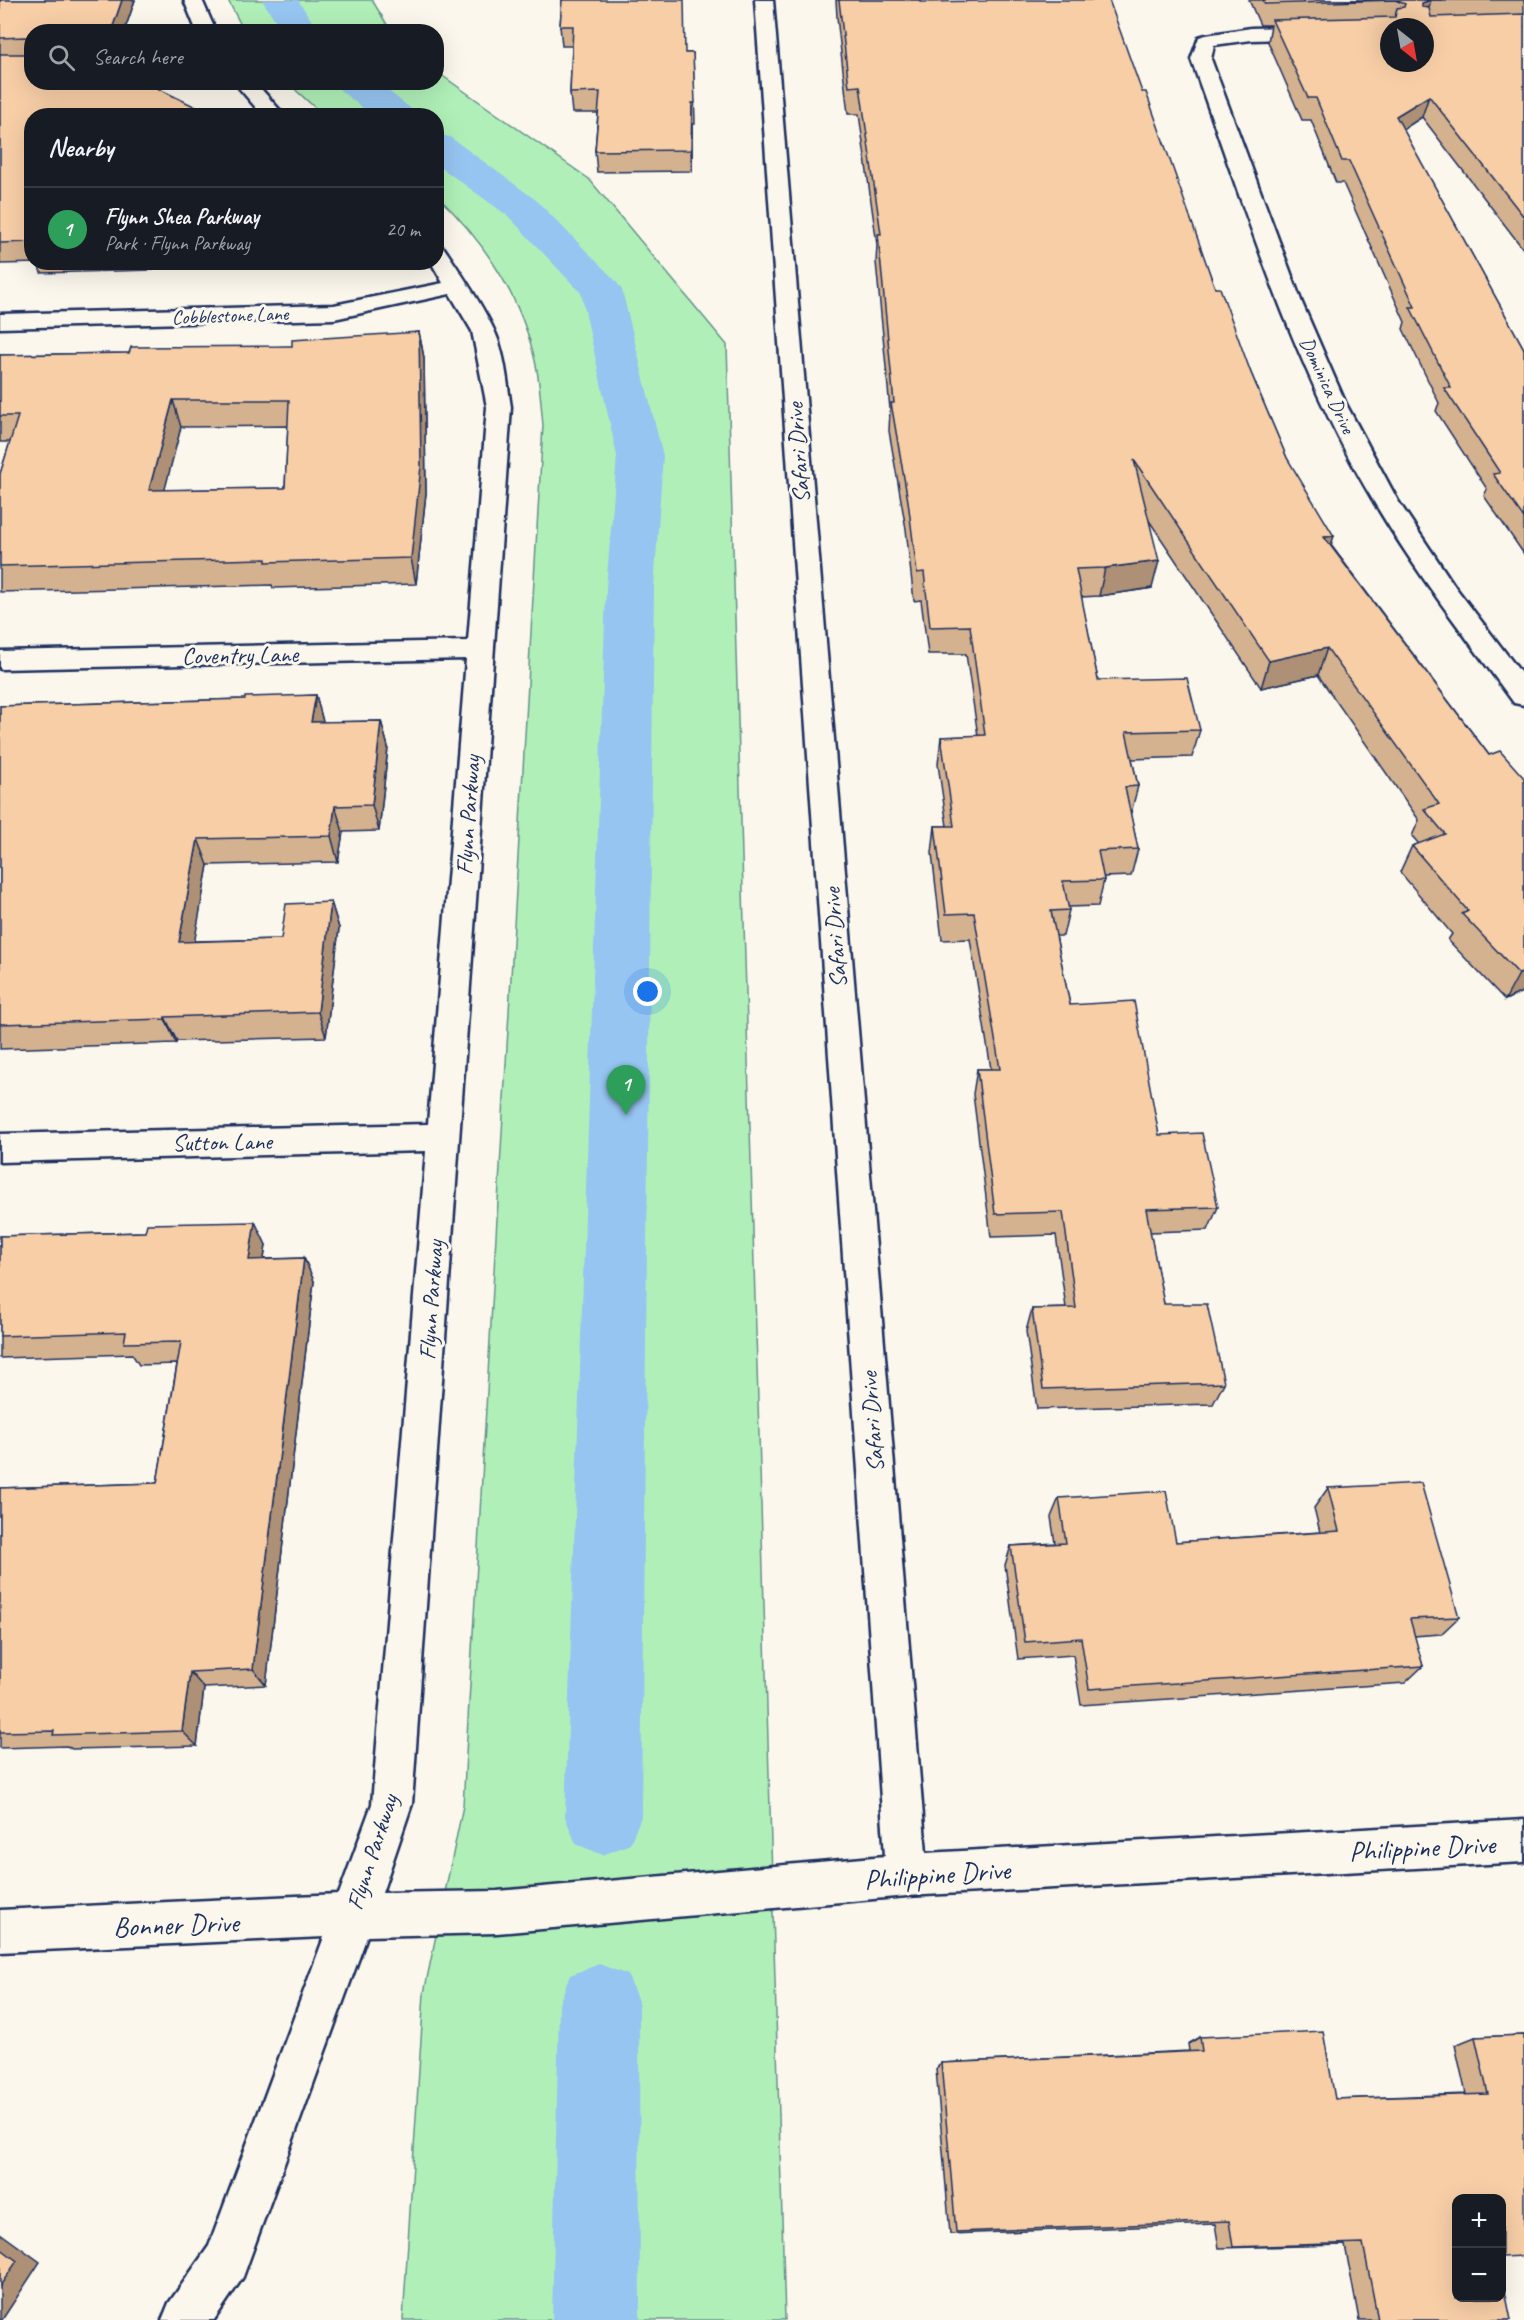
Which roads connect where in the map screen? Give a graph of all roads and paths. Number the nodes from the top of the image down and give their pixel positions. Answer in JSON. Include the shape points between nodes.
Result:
{"nodes":[{"id":1,"x":193,"y":0,"type":"edge"},
{"id":2,"x":764,"y":0,"type":"edge"},
{"id":3,"x":204,"y":24,"type":"edge"},
{"id":4,"x":1380,"y":30,"type":"edge"},
{"id":5,"x":250,"y":90,"type":"edge"},
{"id":6,"x":266,"y":108,"type":"edge"},
{"id":7,"x":444,"y":265,"type":"edge"},
{"id":8,"x":458,"y":286,"type":"junction"},
{"id":9,"x":0,"y":321,"type":"edge"},
{"id":10,"x":481,"y":650,"type":"junction"},
{"id":11,"x":0,"y":660,"type":"edge"},
{"id":12,"x":1524,"y":696,"type":"edge"},
{"id":13,"x":443,"y":1137,"type":"junction"},
{"id":14,"x":0,"y":1148,"type":"edge"},
{"id":15,"x":1524,"y":1841,"type":"edge"},
{"id":16,"x":907,"y":1875,"type":"junction"},
{"id":17,"x":351,"y":1915,"type":"junction"},
{"id":18,"x":0,"y":1931,"type":"edge"},
{"id":19,"x":186,"y":2320,"type":"edge"}],
"edges":[{"from":1,"to":3,"type":"street"},
{"from":2,"to":16,"type":"street","name":"Safari Drive"},
{"from":4,"to":12,"type":"street","name":"Dominica Drive","via":[[1251,34],[1206,41],[1201,59],[1291,303],[1334,404],[1386,502],[1447,594]]},
{"from":5,"to":6,"type":"street"},
{"from":7,"to":8,"type":"street","name":"Flynn Parkway"},
{"from":8,"to":9,"type":"street","name":"Cobblestone Lane","via":[[334,312]]},
{"from":8,"to":10,"type":"street","name":"Flynn Parkway","via":[[483,331],[499,407]]},
{"from":10,"to":11,"type":"street","name":"Coventry Lane"},
{"from":10,"to":13,"type":"street","name":"Flynn Parkway"},
{"from":13,"to":14,"type":"street","name":"Sutton Lane"},
{"from":13,"to":17,"type":"street","name":"Flynn Parkway","via":[[392,1804]]},
{"from":15,"to":16,"type":"street","name":"Philippine Drive"},
{"from":16,"to":17,"type":"street","name":"Philippine Drive","via":[[497,1911]]},
{"from":17,"to":18,"type":"street","name":"Bonner Drive"},
{"from":17,"to":19,"type":"street","name":"Flynn Parkway","via":[[227,2261]]}]}
